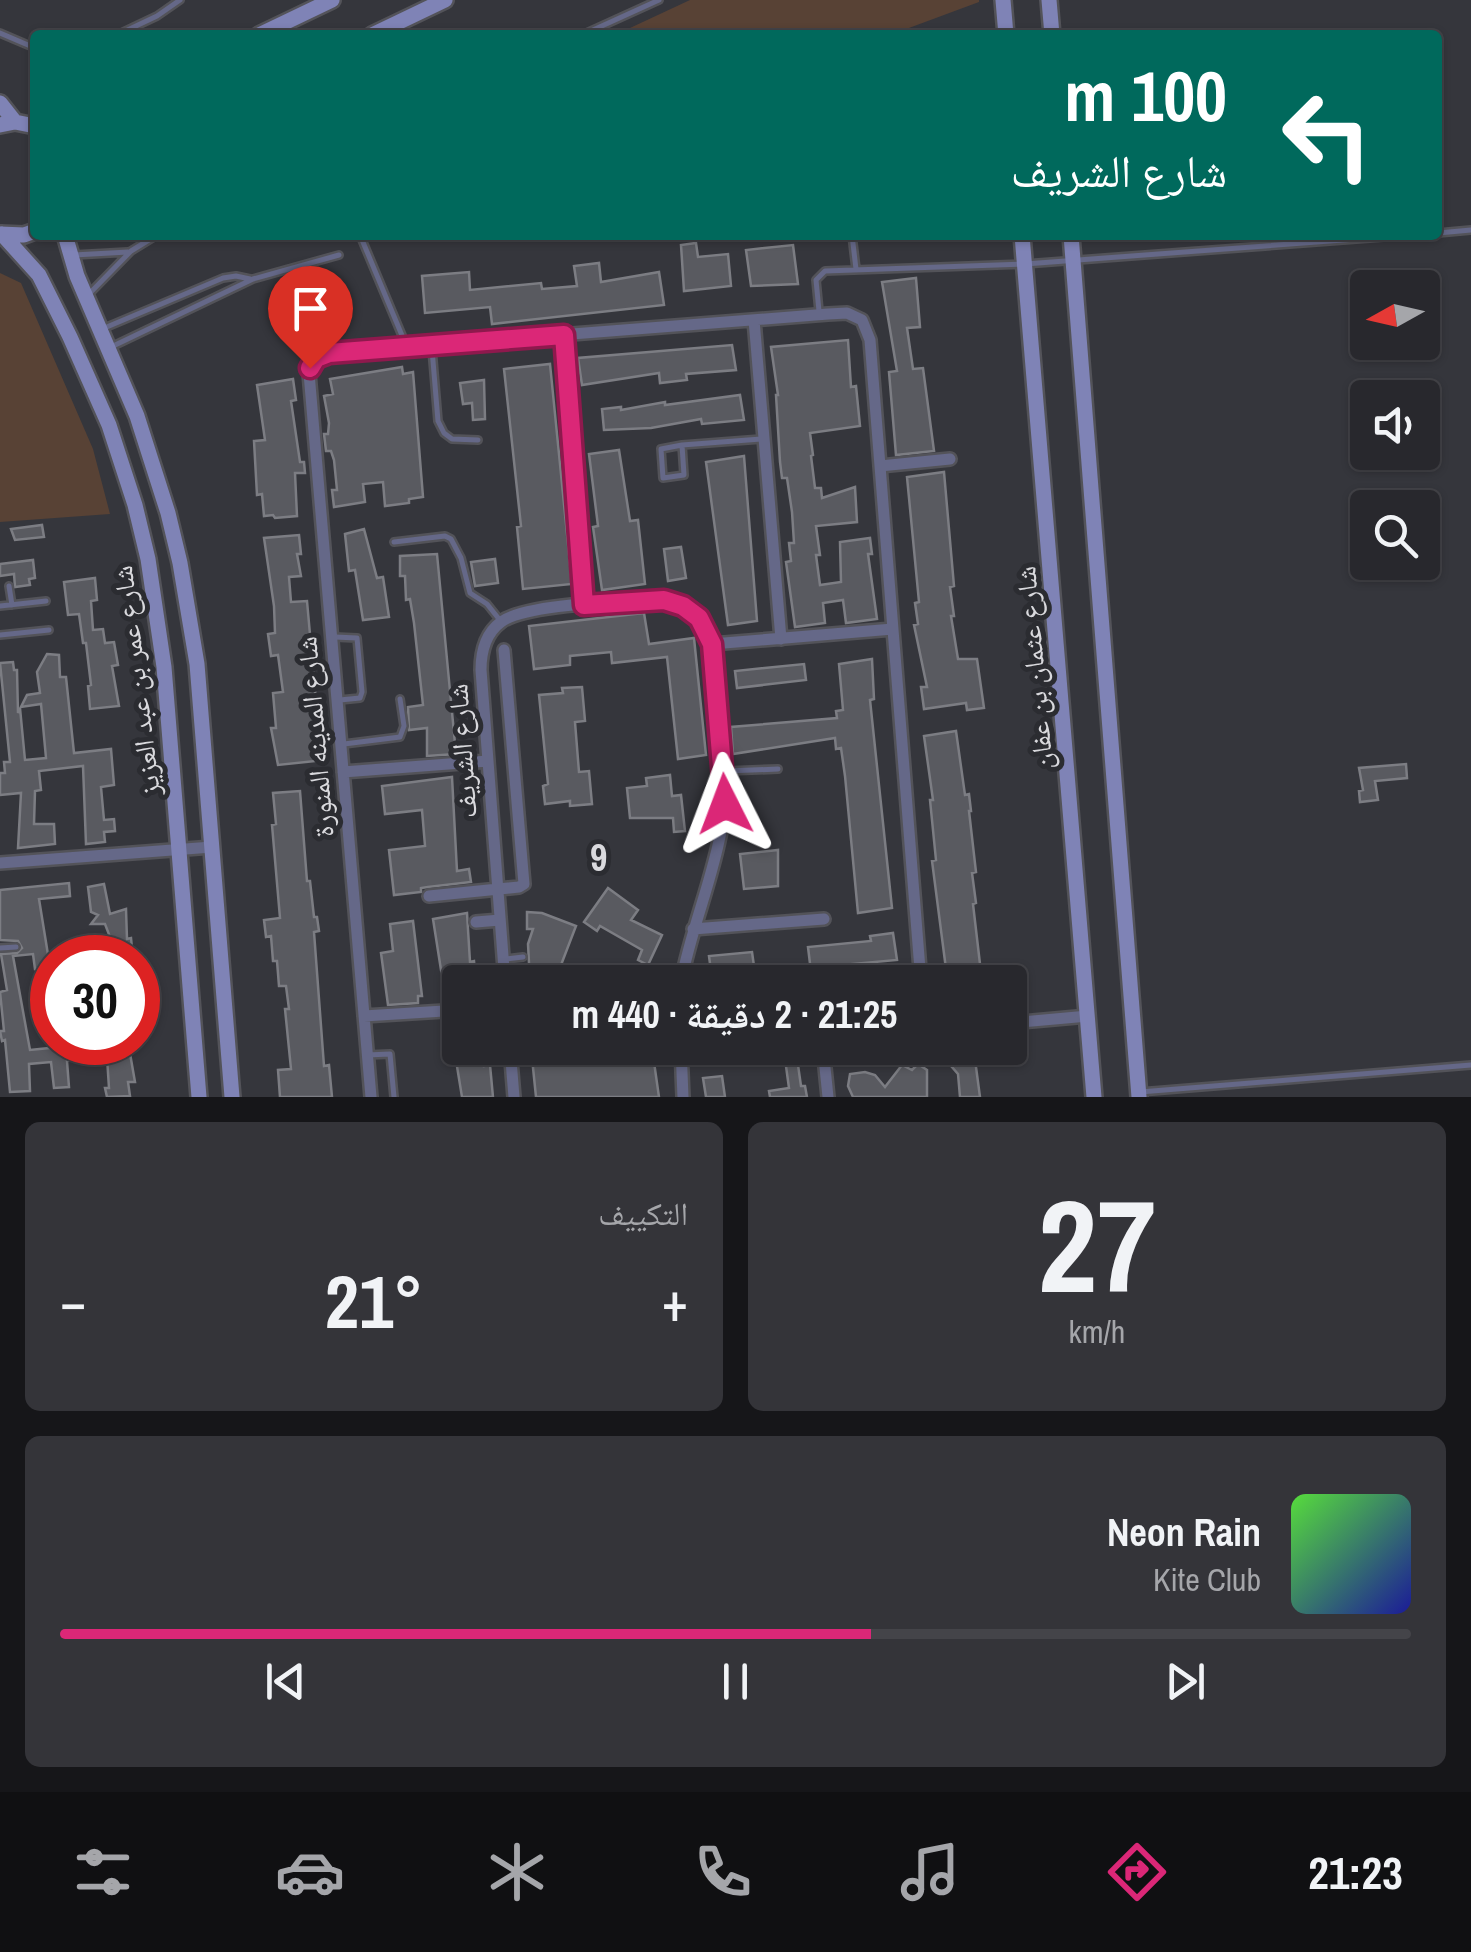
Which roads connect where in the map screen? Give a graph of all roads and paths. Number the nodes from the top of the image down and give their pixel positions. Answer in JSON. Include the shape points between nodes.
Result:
{"nodes":[{"id":1,"x":180,"y":0,"type":"edge"},
{"id":2,"x":332,"y":0,"type":"edge"},
{"id":3,"x":445,"y":0,"type":"edge"},
{"id":4,"x":659,"y":0,"type":"edge"},
{"id":5,"x":1003,"y":0,"type":"edge"},
{"id":6,"x":1049,"y":0,"type":"edge"},
{"id":7,"x":128,"y":30,"type":"edge"},
{"id":8,"x":270,"y":30,"type":"edge"},
{"id":9,"x":382,"y":30,"type":"edge"},
{"id":10,"x":593,"y":30,"type":"edge"},
{"id":11,"x":1006,"y":30,"type":"edge"},
{"id":12,"x":1052,"y":30,"type":"edge"},
{"id":13,"x":0,"y":32,"type":"edge"},
{"id":14,"x":30,"y":46,"type":"edge"},
{"id":15,"x":0,"y":103,"type":"edge"},
{"id":16,"x":7,"y":124,"type":"edge"},
{"id":17,"x":1471,"y":230,"type":"edge"},
{"id":18,"x":30,"y":233,"type":"edge"},
{"id":19,"x":1442,"y":233,"type":"edge"},
{"id":20,"x":1,"y":234,"type":"edge"},
{"id":21,"x":66,"y":240,"type":"edge"},
{"id":22,"x":149,"y":240,"type":"edge"},
{"id":23,"x":362,"y":240,"type":"edge"},
{"id":24,"x":853,"y":240,"type":"edge"},
{"id":25,"x":1023,"y":240,"type":"edge"},
{"id":26,"x":1071,"y":240,"type":"edge"},
{"id":27,"x":1343,"y":240,"type":"edge"},
{"id":28,"x":130,"y":252,"type":"junction"},
{"id":29,"x":70,"y":255,"type":"junction"},
{"id":30,"x":339,"y":256,"type":"dead end"},
{"id":31,"x":1073,"y":260,"type":"junction"},
{"id":32,"x":1025,"y":264,"type":"junction"},
{"id":33,"x":856,"y":269,"type":"junction"},
{"id":34,"x":253,"y":279,"type":"junction"},
{"id":35,"x":86,"y":297,"type":"junction"},
{"id":36,"x":57,"y":309,"type":"junction"},
{"id":37,"x":819,"y":314,"type":"junction"},
{"id":38,"x":754,"y":320,"type":"junction"},
{"id":39,"x":100,"y":330,"type":"junction"},
{"id":40,"x":564,"y":335,"type":"junction"},
{"id":41,"x":431,"y":346,"type":"junction"},
{"id":42,"x":108,"y":348,"type":"junction"},
{"id":43,"x":407,"y":348,"type":"junction"},
{"id":44,"x":764,"y":438,"type":"junction"},
{"id":45,"x":478,"y":440,"type":"dead end"},
{"id":46,"x":682,"y":446,"type":"junction"},
{"id":47,"x":950,"y":459,"type":"dead end"},
{"id":48,"x":880,"y":466,"type":"junction"},
{"id":49,"x":394,"y":542,"type":"dead end"},
{"id":50,"x":10,"y":586,"type":"dead end"},
{"id":51,"x":46,"y":601,"type":"dead end"},
{"id":52,"x":12,"y":604,"type":"junction"},
{"id":53,"x":584,"y":605,"type":"junction"},
{"id":54,"x":0,"y":606,"type":"edge"},
{"id":55,"x":501,"y":622,"type":"junction"},
{"id":56,"x":49,"y":630,"type":"dead end"},
{"id":57,"x":893,"y":630,"type":"junction"},
{"id":58,"x":0,"y":635,"type":"edge"},
{"id":59,"x":332,"y":638,"type":"junction"},
{"id":60,"x":781,"y":638,"type":"junction"},
{"id":61,"x":712,"y":644,"type":"junction"},
{"id":62,"x":504,"y":650,"type":"dead end"},
{"id":63,"x":337,"y":700,"type":"junction"},
{"id":64,"x":400,"y":700,"type":"dead end"},
{"id":65,"x":341,"y":745,"type":"junction"},
{"id":66,"x":488,"y":761,"type":"junction"},
{"id":67,"x":778,"y":769,"type":"dead end"},
{"id":68,"x":724,"y":771,"type":"junction"},
{"id":69,"x":343,"y":772,"type":"junction"},
{"id":70,"x":212,"y":847,"type":"junction"},
{"id":71,"x":179,"y":850,"type":"junction"},
{"id":72,"x":0,"y":864,"type":"edge"},
{"id":73,"x":498,"y":890,"type":"junction"},
{"id":74,"x":429,"y":896,"type":"dead end"},
{"id":75,"x":500,"y":920,"type":"junction"},
{"id":76,"x":824,"y":920,"type":"dead end"},
{"id":77,"x":476,"y":922,"type":"dead end"},
{"id":78,"x":693,"y":930,"type":"junction"},
{"id":79,"x":16,"y":946,"type":"dead end"},
{"id":80,"x":0,"y":948,"type":"edge"},
{"id":81,"x":524,"y":957,"type":"dead end"},
{"id":82,"x":503,"y":959,"type":"junction"},
{"id":83,"x":504,"y":965,"type":"edge"},
{"id":84,"x":685,"y":965,"type":"edge"},
{"id":85,"x":920,"y":965,"type":"edge"},
{"id":86,"x":442,"y":1011,"type":"edge"},
{"id":87,"x":364,"y":1016,"type":"junction"},
{"id":88,"x":1088,"y":1016,"type":"junction"},
{"id":89,"x":1027,"y":1021,"type":"edge"},
{"id":90,"x":367,"y":1054,"type":"junction"},
{"id":91,"x":511,"y":1065,"type":"edge"},
{"id":92,"x":682,"y":1065,"type":"edge"},
{"id":93,"x":825,"y":1065,"type":"edge"},
{"id":94,"x":1471,"y":1065,"type":"edge"},
{"id":95,"x":1139,"y":1094,"type":"edge"},
{"id":96,"x":199,"y":1097,"type":"edge"},
{"id":97,"x":232,"y":1097,"type":"edge"},
{"id":98,"x":371,"y":1097,"type":"edge"},
{"id":99,"x":394,"y":1097,"type":"edge"},
{"id":100,"x":514,"y":1097,"type":"edge"},
{"id":101,"x":683,"y":1097,"type":"edge"},
{"id":102,"x":828,"y":1097,"type":"edge"},
{"id":103,"x":1094,"y":1097,"type":"edge"}],
"edges":[{"from":1,"to":7,"type":"lane"},
{"from":2,"to":8,"type":"main road"},
{"from":3,"to":9,"type":"main road"},
{"from":4,"to":10,"type":"lane"},
{"from":5,"to":11,"type":"main road"},
{"from":6,"to":12,"type":"main road"},
{"from":13,"to":14,"type":"lane"},
{"from":15,"to":16,"type":"main road"},
{"from":17,"to":19,"type":"lane"},
{"from":18,"to":20,"type":"main road"},
{"from":20,"to":36,"type":"main road","name":"شارع عمر بن عبد العزيز","via":[[39,275]]},
{"from":21,"to":29,"type":"main road","name":"شارع عمر بن عبد العزيز"},
{"from":22,"to":28,"type":"lane"},
{"from":23,"to":43,"type":"lane"},
{"from":24,"to":33,"type":"lane"},
{"from":25,"to":32,"type":"main road","name":"شارع عثمان بن عفان"},
{"from":26,"to":31,"type":"main road"},
{"from":27,"to":31,"type":"lane"},
{"from":28,"to":29,"type":"lane"},
{"from":28,"to":35,"type":"lane"},
{"from":29,"to":35,"type":"main road","name":"شارع عمر بن عبد العزيز"},
{"from":30,"to":34,"type":"lane"},
{"from":31,"to":32,"type":"lane"},
{"from":31,"to":95,"type":"main road"},
{"from":32,"to":33,"type":"lane"},
{"from":32,"to":88,"type":"main road","name":"شارع عثمان بن عفان"},
{"from":33,"to":37,"type":"lane","via":[[817,276]]},
{"from":34,"to":39,"type":"lane","via":[[223,278]]},
{"from":34,"to":42,"type":"lane"},
{"from":35,"to":36,"type":"main road"},
{"from":35,"to":39,"type":"main road","name":"شارع عمر بن عبد العزيز"},
{"from":36,"to":71,"type":"main road","name":"شارع عمر بن عبد العزيز","via":[[114,439],[148,559]]},
{"from":37,"to":38,"type":"street"},
{"from":37,"to":48,"type":"street","via":[[847,313],[866,326]]},
{"from":38,"to":40,"type":"street"},
{"from":38,"to":44,"type":"street"},
{"from":39,"to":42,"type":"main road","name":"شارع عمر بن عبد العزيز"},
{"from":40,"to":41,"type":"street"},
{"from":40,"to":53,"type":"street"},
{"from":41,"to":43,"type":"street"},
{"from":41,"to":45,"type":"lane","via":[[440,427],[452,440]]},
{"from":42,"to":70,"type":"main road","name":"شارع عمر بن عبد العزيز","via":[[154,464],[180,563]]},
{"from":43,"to":59,"type":"street","name":"شارع المدينه المنورة","via":[[323,355],[312,364]]},
{"from":44,"to":46,"type":"lane"},
{"from":44,"to":60,"type":"street"},
{"from":46,"to":46,"type":"lane","via":[[661,449],[663,478],[684,476]]},
{"from":47,"to":48,"type":"street"},
{"from":48,"to":57,"type":"street"},
{"from":49,"to":55,"type":"lane","via":[[451,539],[470,593]]},
{"from":50,"to":52,"type":"lane"},
{"from":51,"to":52,"type":"lane"},
{"from":52,"to":54,"type":"lane"},
{"from":53,"to":55,"type":"street","via":[[525,611]]},
{"from":53,"to":61,"type":"street","via":[[674,602],[699,618]]},
{"from":55,"to":66,"type":"street","name":"شارع الشريف","via":[[481,660]]},
{"from":56,"to":58,"type":"lane"},
{"from":57,"to":60,"type":"street"},
{"from":57,"to":85,"type":"street"},
{"from":59,"to":63,"type":"street","name":"شارع المدينه المنورة"},
{"from":59,"to":63,"type":"lane","via":[[357,638],[362,692],[360,698]]},
{"from":60,"to":61,"type":"street"},
{"from":61,"to":68,"type":"street"},
{"from":62,"to":73,"type":"street","via":[[524,882]]},
{"from":63,"to":65,"type":"street","name":"شارع المدينه المنورة"},
{"from":64,"to":65,"type":"lane","via":[[400,736]]},
{"from":65,"to":69,"type":"street","name":"شارع المدينه المنورة"},
{"from":66,"to":69,"type":"street"},
{"from":66,"to":73,"type":"street","name":"شارع الشريف"},
{"from":67,"to":68,"type":"lane"},
{"from":68,"to":78,"type":"street","via":[[724,821]]},
{"from":69,"to":87,"type":"street","name":"شارع المدينه المنورة"},
{"from":70,"to":71,"type":"street"},
{"from":70,"to":97,"type":"main road","name":"شارع عمر بن عبد العزيز"},
{"from":71,"to":72,"type":"street"},
{"from":71,"to":96,"type":"main road","name":"شارع عمر بن عبد العزيز"},
{"from":73,"to":74,"type":"street"},
{"from":73,"to":75,"type":"street","name":"شارع الشريف"},
{"from":75,"to":77,"type":"street"},
{"from":75,"to":82,"type":"street","name":"شارع الشريف"},
{"from":76,"to":78,"type":"street"},
{"from":78,"to":84,"type":"street"},
{"from":79,"to":80,"type":"lane"},
{"from":81,"to":82,"type":"lane"},
{"from":82,"to":83,"type":"street","name":"شارع الشريف"},
{"from":86,"to":87,"type":"street"},
{"from":87,"to":90,"type":"street","name":"شارع المدينه المنورة"},
{"from":88,"to":89,"type":"street"},
{"from":88,"to":103,"type":"main road","name":"شارع عثمان بن عفان"},
{"from":90,"to":98,"type":"street","name":"شارع المدينه المنورة"},
{"from":90,"to":99,"type":"lane","via":[[390,1054]]},
{"from":91,"to":100,"type":"street"},
{"from":92,"to":101,"type":"street"},
{"from":93,"to":102,"type":"street"},
{"from":94,"to":95,"type":"lane"}]}
